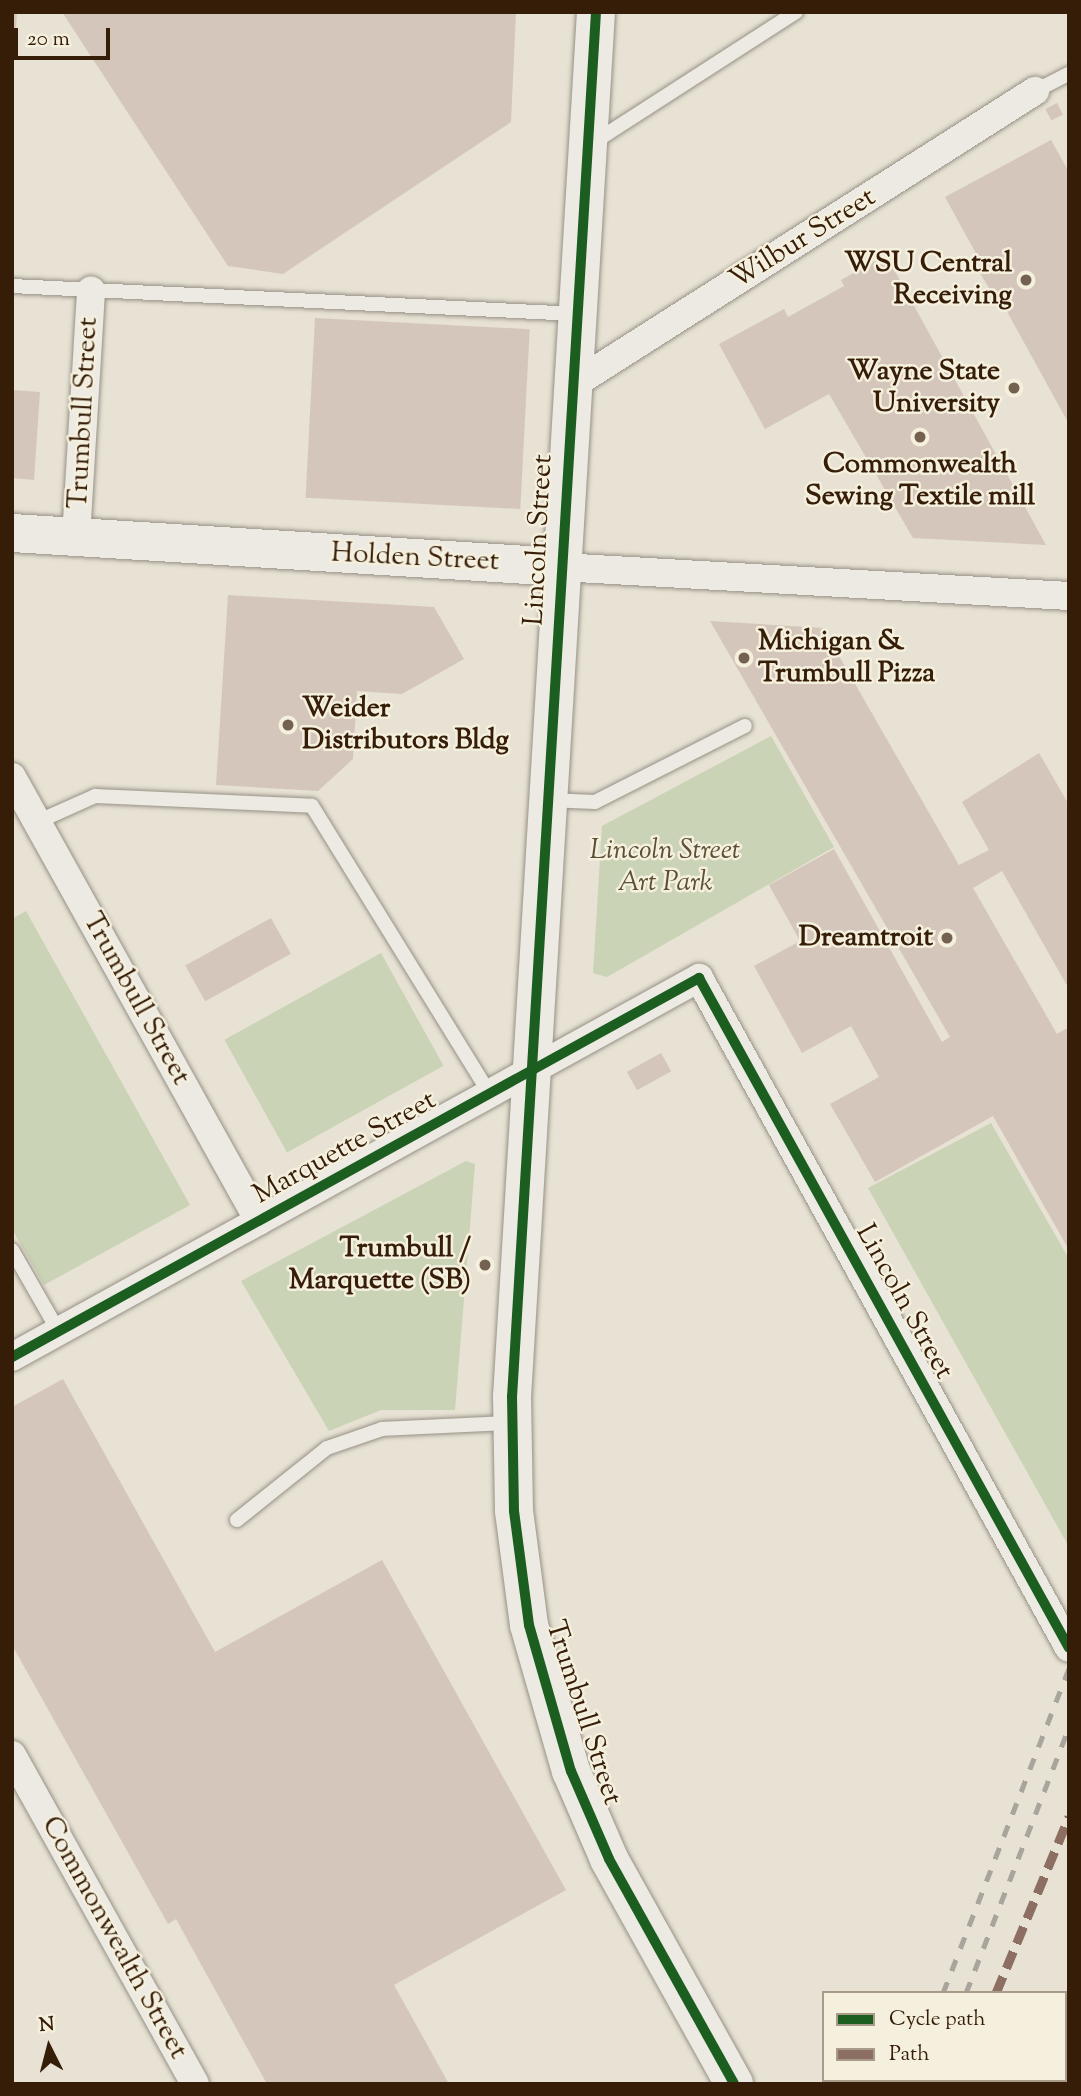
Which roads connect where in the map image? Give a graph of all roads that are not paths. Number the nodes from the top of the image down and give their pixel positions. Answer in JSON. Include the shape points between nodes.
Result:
{"nodes":[{"id":1,"x":596,"y":12,"type":"edge"},
{"id":2,"x":796,"y":12,"type":"edge"},
{"id":3,"x":1069,"y":74,"type":"edge"},
{"id":4,"x":1035,"y":91,"type":"joint"},
{"id":5,"x":590,"y":145,"type":"junction"},
{"id":6,"x":12,"y":286,"type":"edge"},
{"id":7,"x":91,"y":290,"type":"junction"},
{"id":8,"x":576,"y":314,"type":"junction"},
{"id":9,"x":571,"y":386,"type":"junction"},
{"id":10,"x":12,"y":533,"type":"edge"},
{"id":11,"x":76,"y":537,"type":"junction"},
{"id":12,"x":560,"y":567,"type":"junction"},
{"id":13,"x":1069,"y":596,"type":"edge"},
{"id":14,"x":745,"y":726,"type":"dead end"},
{"id":15,"x":12,"y":777,"type":"edge"},
{"id":16,"x":547,"y":800,"type":"junction"},
{"id":17,"x":37,"y":822,"type":"junction"},
{"id":18,"x":699,"y":978,"type":"joint"},
{"id":19,"x":531,"y":1070,"type":"junction"},
{"id":20,"x":490,"y":1094,"type":"junction"},
{"id":21,"x":259,"y":1221,"type":"junction"},
{"id":22,"x":12,"y":1250,"type":"edge"},
{"id":23,"x":59,"y":1332,"type":"junction"},
{"id":24,"x":12,"y":1357,"type":"edge"},
{"id":25,"x":512,"y":1423,"type":"junction"},
{"id":26,"x":237,"y":1520,"type":"dead end"},
{"id":27,"x":1069,"y":1648,"type":"edge"},
{"id":28,"x":12,"y":1755,"type":"edge"},
{"id":29,"x":195,"y":2084,"type":"edge"},
{"id":30,"x":734,"y":2084,"type":"edge"}],
"edges":[{"from":1,"to":5,"type":"street","name":"Lincoln Street"},
{"from":2,"to":5,"type":"lane"},
{"from":3,"to":4,"type":"lane"},
{"from":4,"to":9,"type":"street","name":"Wilbur Street"},
{"from":5,"to":8,"type":"street","name":"Lincoln Street"},
{"from":6,"to":7,"type":"lane"},
{"from":7,"to":8,"type":"lane"},
{"from":7,"to":11,"type":"street","name":"Trumbull Street"},
{"from":8,"to":9,"type":"street","name":"Lincoln Street"},
{"from":9,"to":12,"type":"street","name":"Lincoln Street"},
{"from":10,"to":11,"type":"street","name":"Holden Street"},
{"from":11,"to":12,"type":"street","name":"Holden Street"},
{"from":12,"to":13,"type":"street","name":"Holden Street"},
{"from":12,"to":16,"type":"street","name":"Lincoln Street"},
{"from":14,"to":16,"type":"lane","via":[[595,802]]},
{"from":15,"to":17,"type":"street","name":"Trumbull Street"},
{"from":16,"to":19,"type":"street","name":"Lincoln Street"},
{"from":17,"to":20,"type":"lane","via":[[95,796],[312,806]]},
{"from":17,"to":21,"type":"street","name":"Trumbull Street"},
{"from":18,"to":19,"type":"street","name":"Marquette Street"},
{"from":18,"to":27,"type":"street","name":"Lincoln Street"},
{"from":19,"to":20,"type":"street","name":"Marquette Street"},
{"from":19,"to":25,"type":"street","name":"Trumbull Street"},
{"from":20,"to":21,"type":"street","name":"Marquette Street"},
{"from":21,"to":23,"type":"street","name":"Marquette Street"},
{"from":22,"to":23,"type":"lane"},
{"from":23,"to":24,"type":"street","name":"Marquette Street"},
{"from":25,"to":26,"type":"lane","via":[[382,1430],[327,1448]]},
{"from":25,"to":30,"type":"street","name":"Trumbull Street","via":[[522,1579],[542,1680],[571,1771],[609,1859]]},
{"from":28,"to":29,"type":"street","name":"Commonwealth Street"}]}
